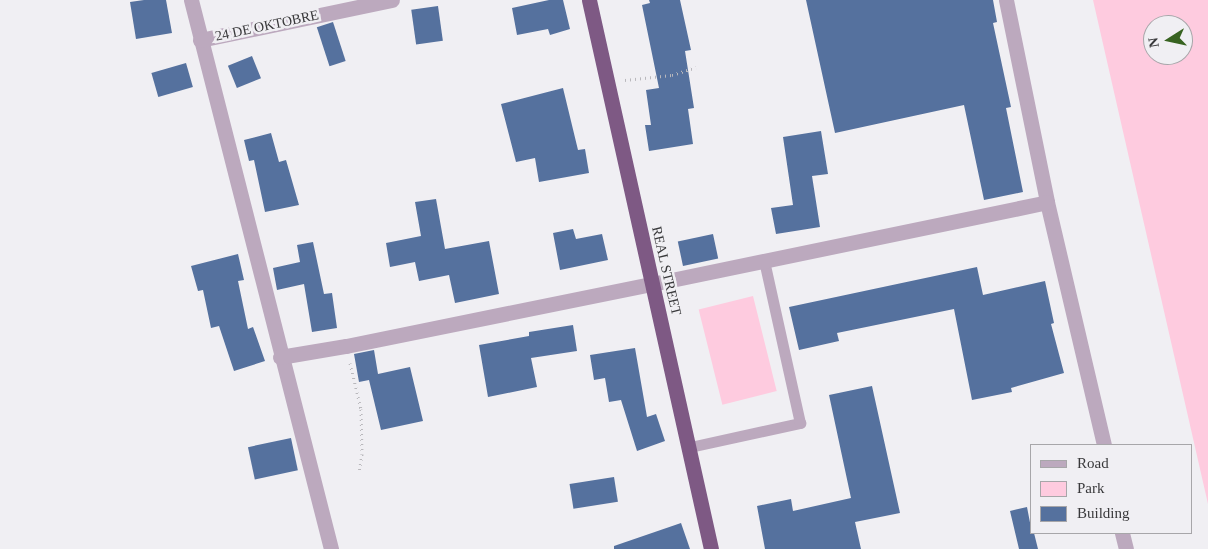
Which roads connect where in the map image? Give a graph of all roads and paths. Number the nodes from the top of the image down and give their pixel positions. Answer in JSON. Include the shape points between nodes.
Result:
{"nodes":[{"id":1,"x":191,"y":0,"type":"edge"},
{"id":2,"x":392,"y":0,"type":"edge"},
{"id":3,"x":589,"y":0,"type":"edge"},
{"id":4,"x":1006,"y":0,"type":"edge"},
{"id":5,"x":200,"y":40,"type":"junction"},
{"id":6,"x":696,"y":66,"type":"dead end"},
{"id":7,"x":607,"y":82,"type":"junction"},
{"id":8,"x":1047,"y":202,"type":"junction"},
{"id":9,"x":764,"y":261,"type":"junction"},
{"id":10,"x":652,"y":284,"type":"junction"},
{"id":11,"x":346,"y":346,"type":"junction"},
{"id":12,"x":280,"y":357,"type":"junction"},
{"id":13,"x":1104,"y":444,"type":"edge"},
{"id":14,"x":690,"y":447,"type":"junction"},
{"id":15,"x":359,"y":473,"type":"dead end"},
{"id":16,"x":1122,"y":534,"type":"edge"},
{"id":17,"x":331,"y":549,"type":"edge"},
{"id":18,"x":711,"y":549,"type":"edge"},
{"id":19,"x":1126,"y":549,"type":"edge"}],
"edges":[{"from":1,"to":5,"type":"street"},
{"from":2,"to":5,"type":"street","name":"24 DE OKTOBRE"},
{"from":3,"to":7,"type":"highway","name":"REAL STREET"},
{"from":4,"to":8,"type":"street"},
{"from":5,"to":12,"type":"street"},
{"from":6,"to":7,"type":"path","via":[[672,75]]},
{"from":7,"to":10,"type":"highway","name":"REAL STREET"},
{"from":8,"to":9,"type":"street"},
{"from":8,"to":13,"type":"street"},
{"from":9,"to":10,"type":"street"},
{"from":9,"to":14,"type":"lane","via":[[800,423]]},
{"from":10,"to":11,"type":"street"},
{"from":10,"to":14,"type":"highway","name":"REAL STREET"},
{"from":11,"to":12,"type":"street"},
{"from":11,"to":15,"type":"path","via":[[362,409]]},
{"from":12,"to":17,"type":"street"},
{"from":14,"to":18,"type":"highway","name":"REAL STREET"},
{"from":16,"to":19,"type":"street"}]}
